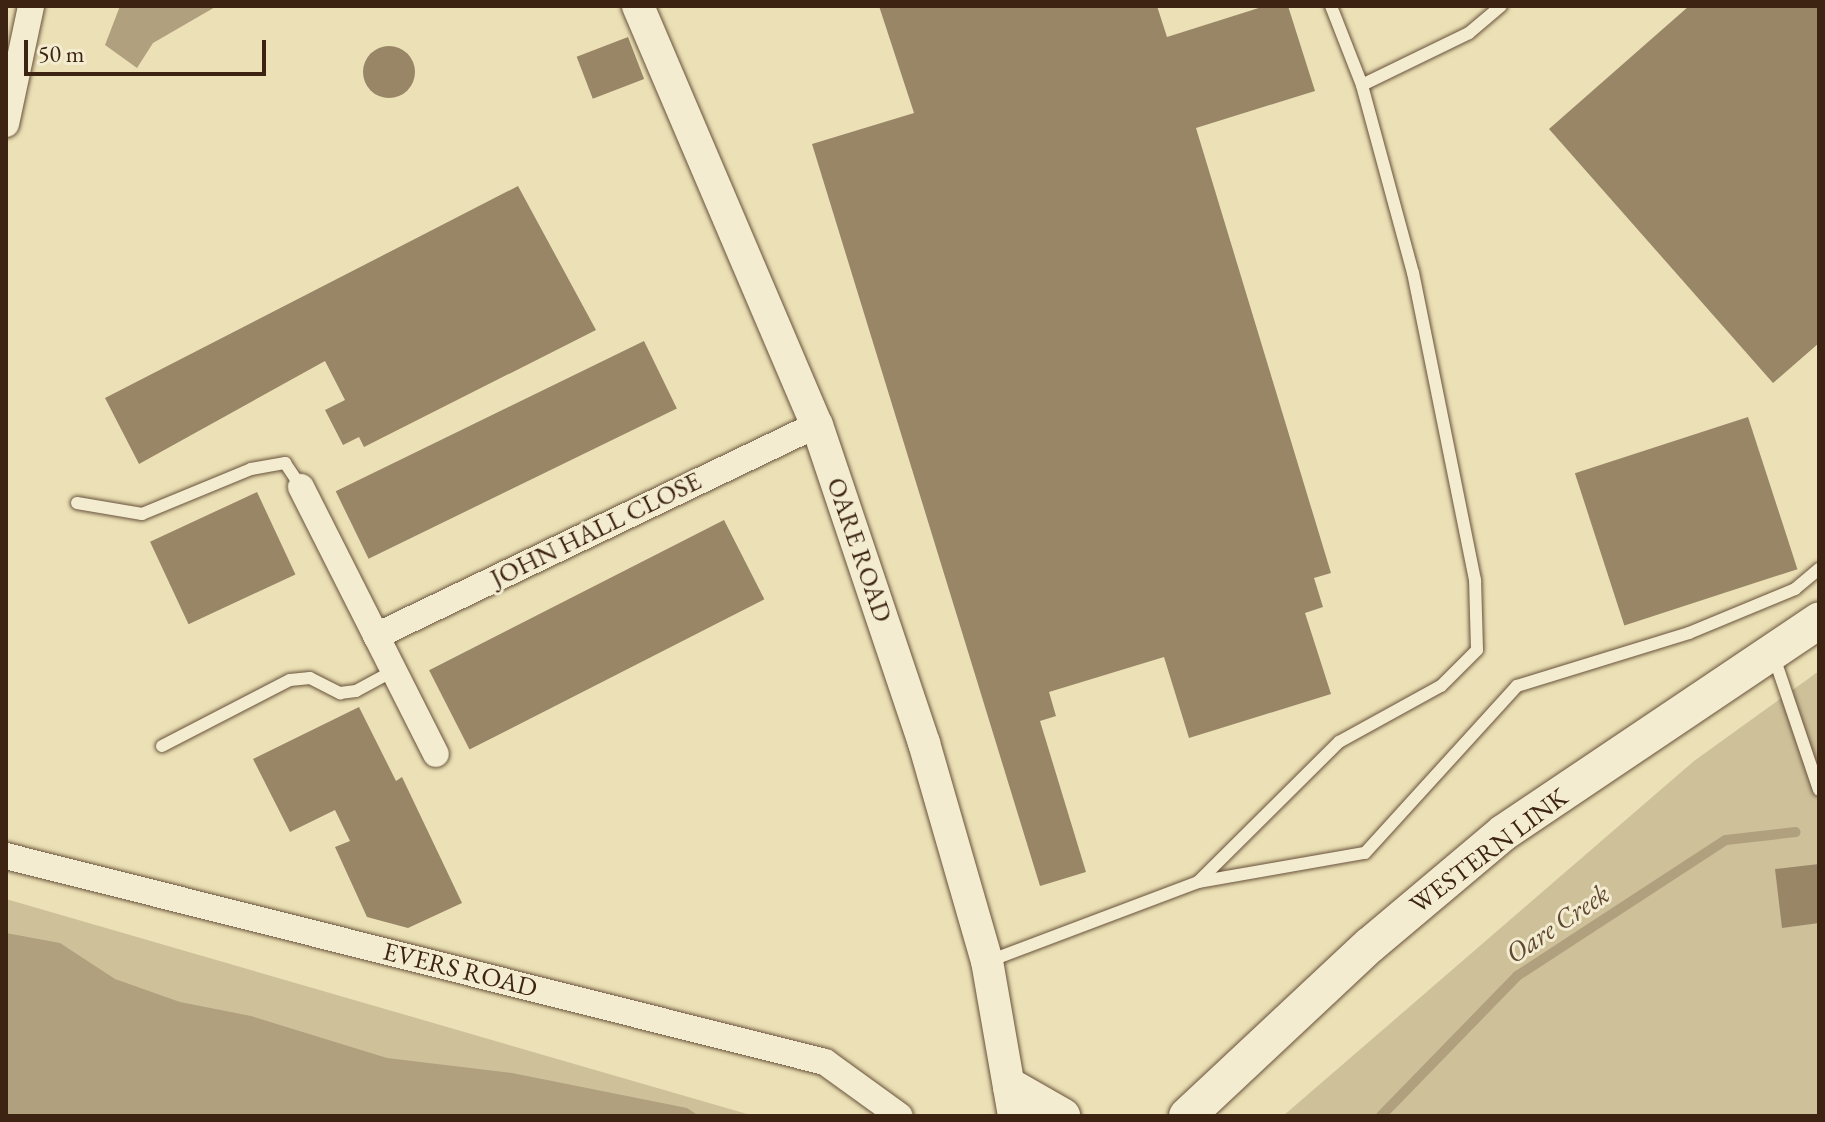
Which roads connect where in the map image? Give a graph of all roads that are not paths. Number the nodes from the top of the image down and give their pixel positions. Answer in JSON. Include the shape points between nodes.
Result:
{"nodes":[{"id":1,"x":31,"y":6,"type":"edge"},
{"id":2,"x":638,"y":6,"type":"edge"},
{"id":3,"x":1331,"y":6,"type":"edge"},
{"id":4,"x":1501,"y":6,"type":"edge"},
{"id":5,"x":1362,"y":85,"type":"junction"},
{"id":6,"x":6,"y":124,"type":"edge"},
{"id":7,"x":817,"y":425,"type":"junction"},
{"id":8,"x":301,"y":487,"type":"joint"},
{"id":9,"x":77,"y":503,"type":"dead end"},
{"id":10,"x":1819,"y":569,"type":"edge"},
{"id":11,"x":1819,"y":621,"type":"edge"},
{"id":12,"x":376,"y":636,"type":"junction"},
{"id":13,"x":1773,"y":654,"type":"junction"},
{"id":14,"x":393,"y":671,"type":"junction"},
{"id":15,"x":162,"y":746,"type":"dead end"},
{"id":16,"x":436,"y":754,"type":"dead end"},
{"id":17,"x":1819,"y":790,"type":"edge"},
{"id":18,"x":6,"y":856,"type":"edge"},
{"id":19,"x":1198,"y":882,"type":"junction"},
{"id":20,"x":987,"y":961,"type":"junction"},
{"id":21,"x":1012,"y":1102,"type":"edge"},
{"id":22,"x":900,"y":1116,"type":"edge"},
{"id":23,"x":1062,"y":1116,"type":"edge"},
{"id":24,"x":1187,"y":1116,"type":"edge"}],
"edges":[{"from":1,"to":6,"type":"street"},
{"from":2,"to":7,"type":"street","name":"OARE ROAD"},
{"from":3,"to":5,"type":"lane"},
{"from":4,"to":5,"type":"lane","via":[[1469,33]]},
{"from":5,"to":19,"type":"lane","via":[[1416,289],[1475,580],[1477,650],[1441,686],[1339,742]]},
{"from":7,"to":12,"type":"street","name":"JOHN HALL CLOSE"},
{"from":7,"to":20,"type":"street","name":"OARE ROAD","via":[[924,743]]},
{"from":8,"to":9,"type":"lane","via":[[285,463],[251,469],[142,514]]},
{"from":8,"to":12,"type":"street"},
{"from":10,"to":19,"type":"lane","via":[[1795,589],[1689,633],[1517,686],[1365,853]]},
{"from":11,"to":13,"type":"main road","name":"WESTERN LINK"},
{"from":12,"to":14,"type":"street"},
{"from":13,"to":17,"type":"lane"},
{"from":13,"to":24,"type":"main road","name":"WESTERN LINK","via":[[1503,833],[1370,945]]},
{"from":14,"to":15,"type":"lane","via":[[356,691],[340,693],[310,678],[290,680]]},
{"from":14,"to":16,"type":"street"},
{"from":18,"to":22,"type":"street","name":"EVERS ROAD","via":[[825,1062]]},
{"from":19,"to":20,"type":"lane"},
{"from":20,"to":21,"type":"street","name":"OARE ROAD"},
{"from":21,"to":23,"type":"main road"}]}
